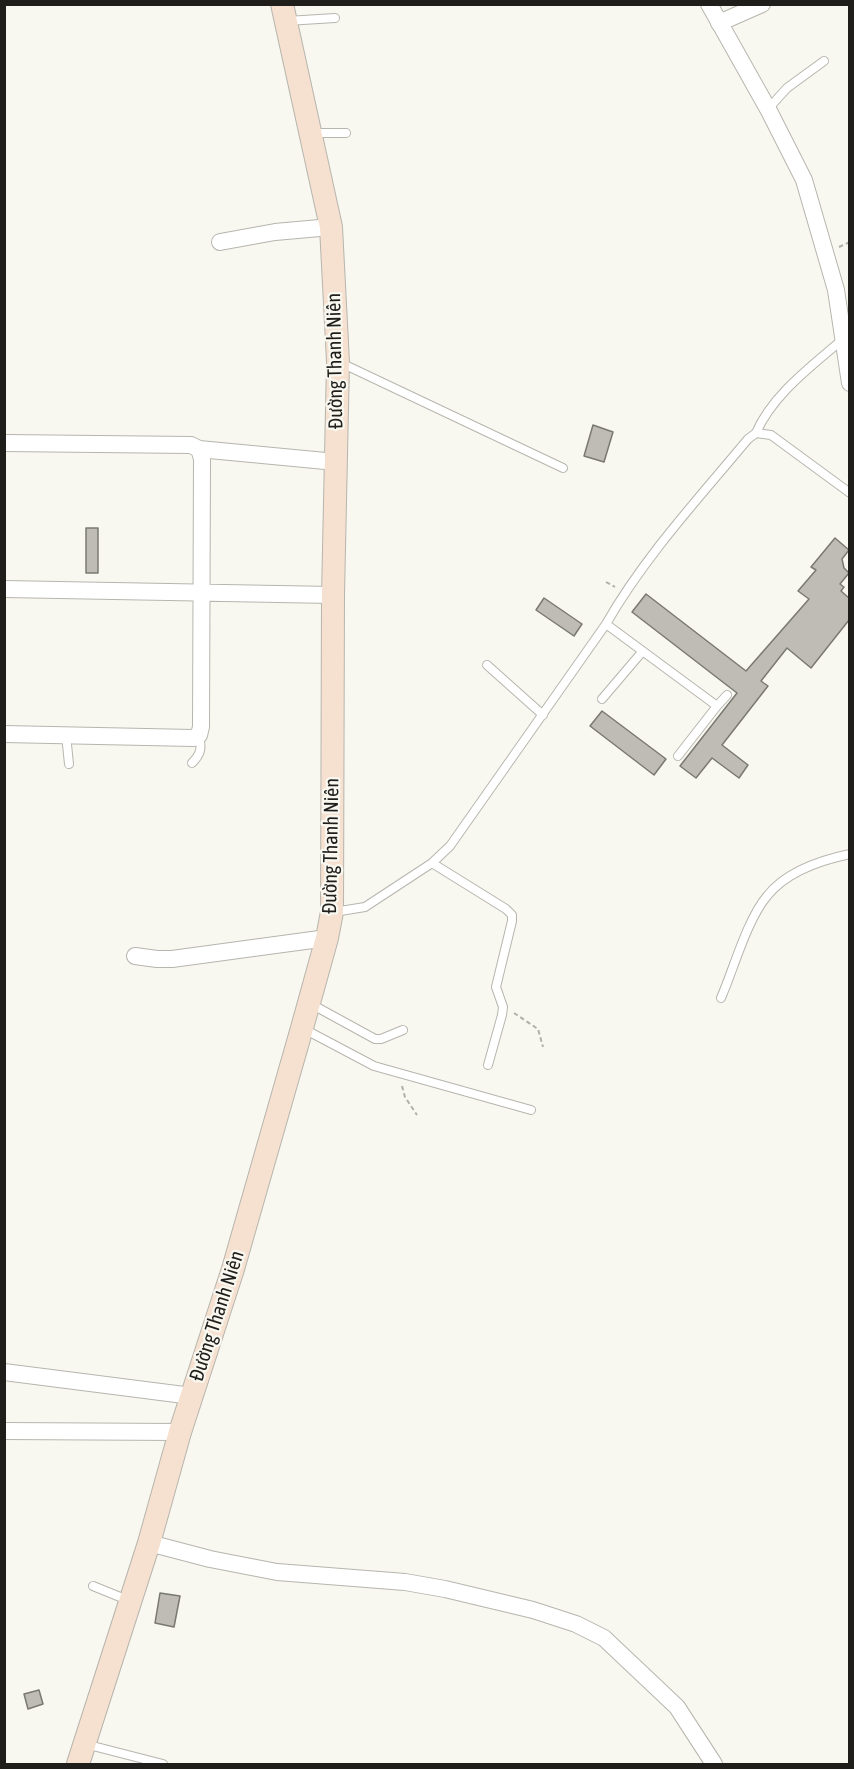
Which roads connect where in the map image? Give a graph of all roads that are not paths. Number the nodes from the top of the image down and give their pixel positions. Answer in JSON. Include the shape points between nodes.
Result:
{"nodes":[{"id":1,"x":709,"y":4,"type":"edge"},
{"id":2,"x":762,"y":4,"type":"edge"},
{"id":3,"x":284,"y":13,"type":"edge"},
{"id":4,"x":335,"y":18,"type":"dead end"},
{"id":5,"x":719,"y":23,"type":"junction"},
{"id":6,"x":824,"y":60,"type":"dead end"},
{"id":7,"x":768,"y":109,"type":"junction"},
{"id":8,"x":310,"y":133,"type":"junction"},
{"id":9,"x":346,"y":133,"type":"dead end"},
{"id":10,"x":331,"y":227,"type":"junction"},
{"id":11,"x":220,"y":242,"type":"dead end"},
{"id":12,"x":843,"y":290,"type":"edge"},
{"id":13,"x":843,"y":338,"type":"junction"},
{"id":14,"x":338,"y":362,"type":"junction"},
{"id":15,"x":849,"y":383,"type":"edge"},
{"id":16,"x":756,"y":433,"type":"junction"},
{"id":17,"x":4,"y":443,"type":"edge"},
{"id":18,"x":199,"y":449,"type":"junction"},
{"id":19,"x":336,"y":462,"type":"junction"},
{"id":20,"x":562,"y":468,"type":"dead end"},
{"id":21,"x":849,"y":493,"type":"edge"},
{"id":22,"x":4,"y":589,"type":"edge"},
{"id":23,"x":201,"y":591,"type":"junction"},
{"id":24,"x":333,"y":595,"type":"junction"},
{"id":25,"x":606,"y":624,"type":"junction"},
{"id":26,"x":642,"y":652,"type":"junction"},
{"id":27,"x":487,"y":665,"type":"dead end"},
{"id":28,"x":727,"y":695,"type":"dead end"},
{"id":29,"x":602,"y":699,"type":"dead end"},
{"id":30,"x":717,"y":706,"type":"junction"},
{"id":31,"x":543,"y":715,"type":"junction"},
{"id":32,"x":4,"y":734,"type":"edge"},
{"id":33,"x":66,"y":734,"type":"junction"},
{"id":34,"x":199,"y":735,"type":"junction"},
{"id":35,"x":678,"y":756,"type":"dead end"},
{"id":36,"x":69,"y":764,"type":"dead end"},
{"id":37,"x":192,"y":764,"type":"dead end"},
{"id":38,"x":849,"y":854,"type":"edge"},
{"id":39,"x":432,"y":863,"type":"junction"},
{"id":40,"x":332,"y":912,"type":"junction"},
{"id":41,"x":327,"y":938,"type":"junction"},
{"id":42,"x":135,"y":956,"type":"dead end"},
{"id":43,"x":721,"y":998,"type":"dead end"},
{"id":44,"x":309,"y":1003,"type":"junction"},
{"id":45,"x":302,"y":1028,"type":"junction"},
{"id":46,"x":403,"y":1030,"type":"dead end"},
{"id":47,"x":488,"y":1065,"type":"dead end"},
{"id":48,"x":531,"y":1110,"type":"dead end"},
{"id":49,"x":4,"y":1372,"type":"edge"},
{"id":50,"x":192,"y":1396,"type":"junction"},
{"id":51,"x":4,"y":1431,"type":"edge"},
{"id":52,"x":180,"y":1432,"type":"junction"},
{"id":53,"x":149,"y":1543,"type":"junction"},
{"id":54,"x":93,"y":1586,"type":"dead end"},
{"id":55,"x":131,"y":1602,"type":"junction"},
{"id":56,"x":82,"y":1754,"type":"edge"},
{"id":57,"x":163,"y":1764,"type":"edge"},
{"id":58,"x":714,"y":1764,"type":"edge"}],
"edges":[{"from":1,"to":5,"type":"street"},
{"from":2,"to":5,"type":"street"},
{"from":3,"to":4,"type":"lane"},
{"from":3,"to":8,"type":"main road","name":"Đường Thanh Niên"},
{"from":5,"to":7,"type":"street"},
{"from":6,"to":7,"type":"lane","via":[[787,88]]},
{"from":7,"to":12,"type":"street","via":[[804,180]]},
{"from":8,"to":9,"type":"lane"},
{"from":8,"to":10,"type":"main road","name":"Đường Thanh Niên"},
{"from":10,"to":11,"type":"street"},
{"from":10,"to":14,"type":"main road","name":"Đường Thanh Niên"},
{"from":12,"to":13,"type":"street"},
{"from":13,"to":15,"type":"street"},
{"from":13,"to":16,"type":"lane","via":[[767,411]]},
{"from":14,"to":19,"type":"main road","name":"Đường Thanh Niên"},
{"from":14,"to":20,"type":"lane"},
{"from":16,"to":21,"type":"lane","via":[[771,435]]},
{"from":16,"to":25,"type":"lane","via":[[652,556]]},
{"from":17,"to":18,"type":"street","via":[[191,445]]},
{"from":18,"to":19,"type":"street"},
{"from":18,"to":23,"type":"street"},
{"from":19,"to":24,"type":"main road","name":"Đường Thanh Niên"},
{"from":22,"to":23,"type":"street"},
{"from":23,"to":24,"type":"street"},
{"from":23,"to":34,"type":"street"},
{"from":24,"to":40,"type":"main road","name":"Đường Thanh Niên"},
{"from":25,"to":26,"type":"lane"},
{"from":25,"to":31,"type":"lane"},
{"from":26,"to":29,"type":"lane"},
{"from":26,"to":30,"type":"lane"},
{"from":27,"to":31,"type":"lane"},
{"from":28,"to":30,"type":"lane"},
{"from":30,"to":35,"type":"lane"},
{"from":31,"to":39,"type":"lane","via":[[450,846]]},
{"from":32,"to":33,"type":"street"},
{"from":33,"to":34,"type":"street","via":[[193,738]]},
{"from":33,"to":36,"type":"lane"},
{"from":34,"to":37,"type":"lane","via":[[200,755]]},
{"from":38,"to":43,"type":"lane","via":[[811,866],[768,895],[755,914]]},
{"from":39,"to":40,"type":"lane","via":[[365,907]]},
{"from":39,"to":47,"type":"lane","via":[[512,915],[496,987],[503,1007]]},
{"from":40,"to":41,"type":"main road","name":"Đường Thanh Niên"},
{"from":41,"to":42,"type":"street","via":[[172,959]]},
{"from":41,"to":44,"type":"main road","name":"Đường Thanh Niên"},
{"from":44,"to":45,"type":"main road","name":"Đường Thanh Niên"},
{"from":44,"to":46,"type":"lane","via":[[375,1039]]},
{"from":45,"to":48,"type":"lane","via":[[374,1066]]},
{"from":45,"to":50,"type":"main road","name":"Đường Thanh Niên"},
{"from":49,"to":50,"type":"street"},
{"from":50,"to":52,"type":"main road","name":"Đường Thanh Niên"},
{"from":51,"to":52,"type":"street"},
{"from":52,"to":53,"type":"main road","name":"Đường Thanh Niên"},
{"from":53,"to":55,"type":"main road","name":"Đường Thanh Niên"},
{"from":53,"to":58,"type":"street","via":[[277,1572],[445,1589],[576,1624],[604,1638],[677,1707]]},
{"from":54,"to":55,"type":"lane"},
{"from":55,"to":56,"type":"main road","name":"Đường Thanh Niên"},
{"from":56,"to":57,"type":"lane"}]}
